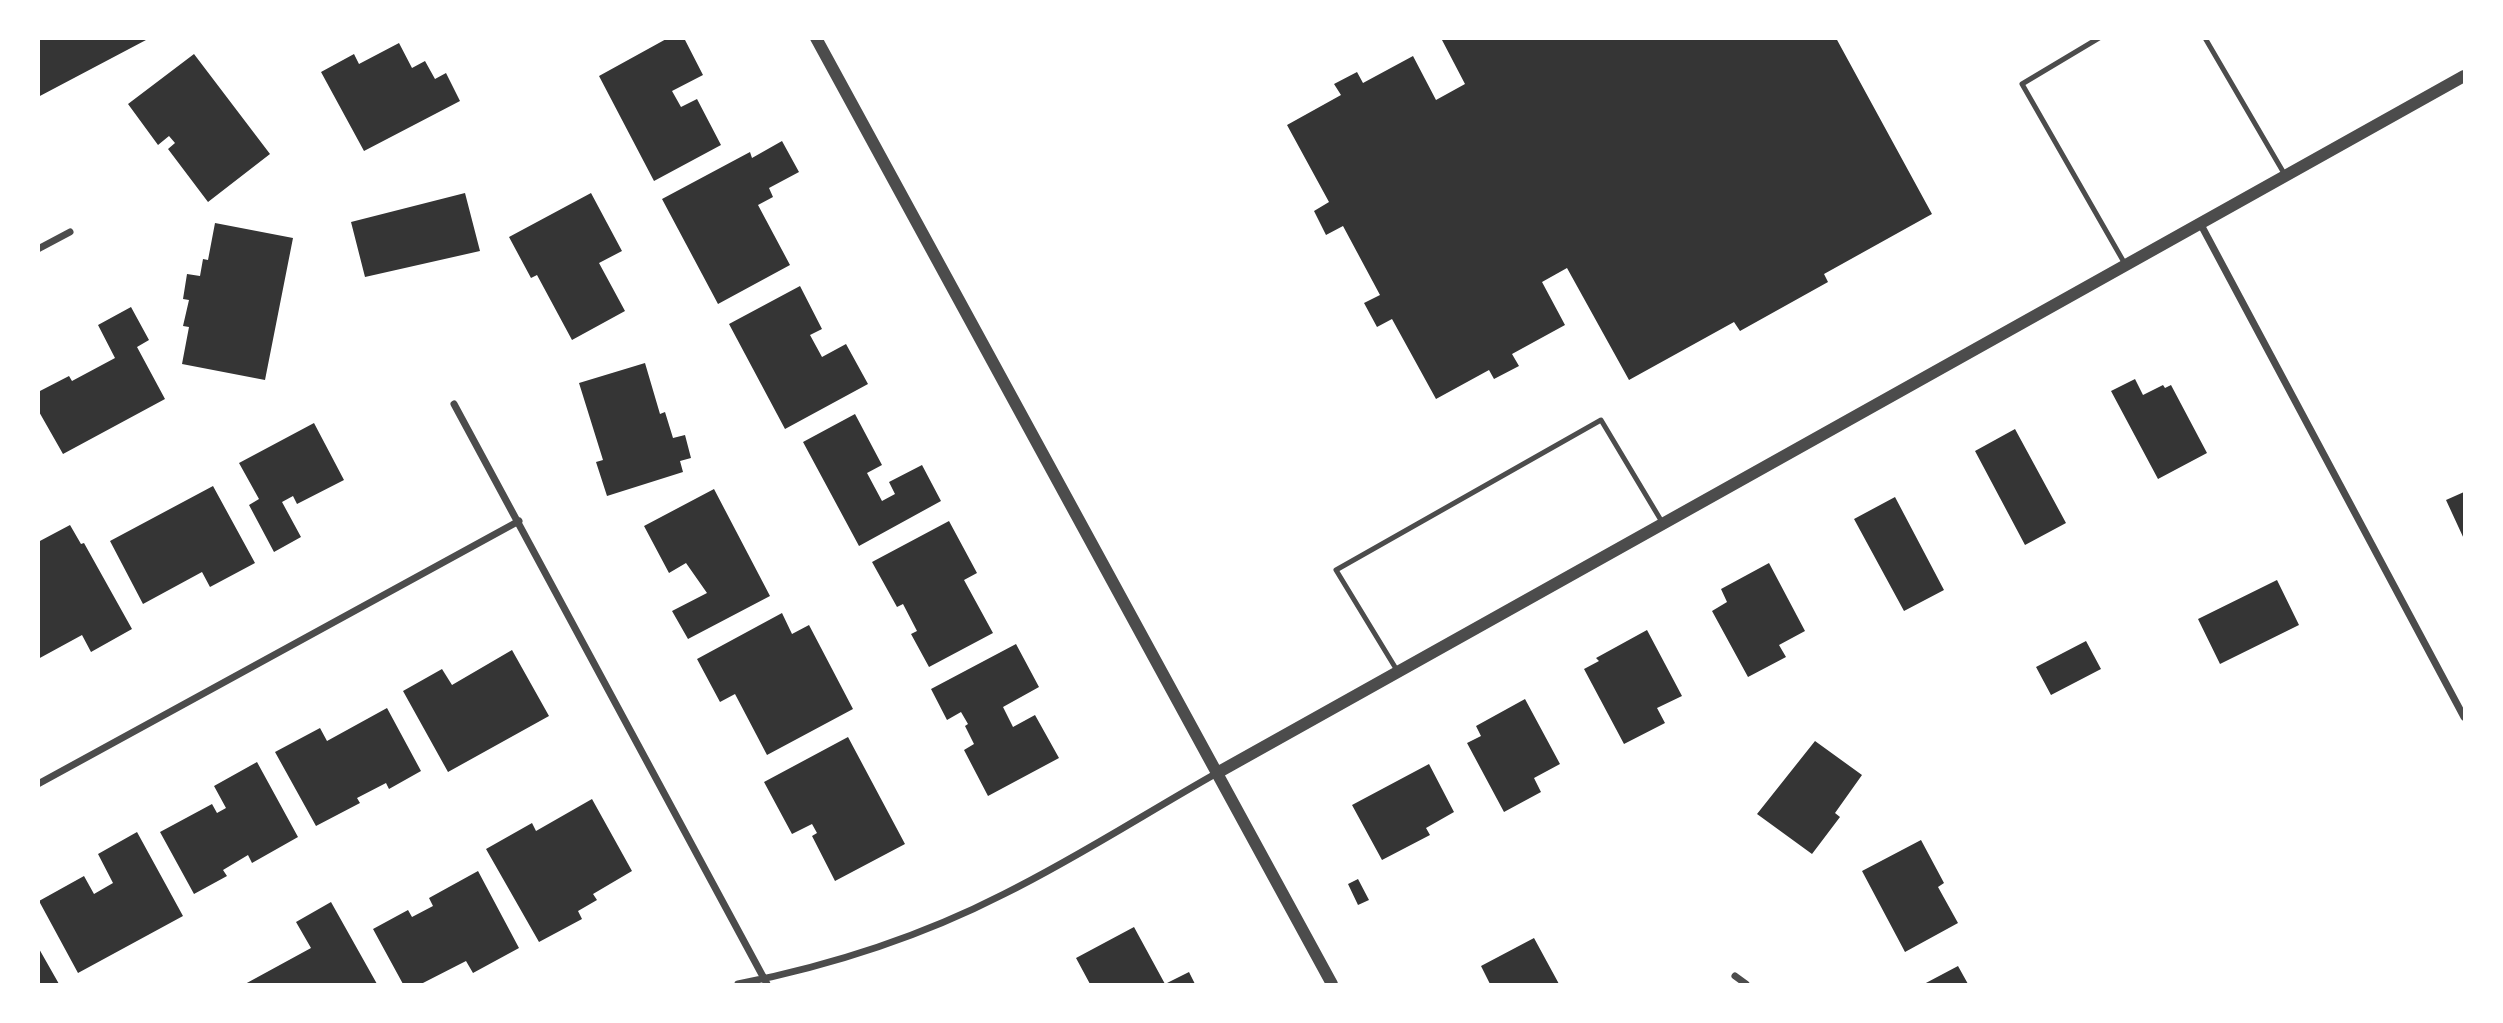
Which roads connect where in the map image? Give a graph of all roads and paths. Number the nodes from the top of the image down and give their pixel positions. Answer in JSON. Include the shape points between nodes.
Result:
{"nodes":[{"id":1,"x":816,"y":38,"type":"edge"},
{"id":2,"x":2099,"y":38,"type":"edge"},
{"id":3,"x":2204,"y":38,"type":"edge"},
{"id":4,"x":2465,"y":76,"type":"edge"},
{"id":5,"x":2285,"y":175,"type":"junction"},
{"id":6,"x":2200,"y":223,"type":"junction"},
{"id":7,"x":70,"y":232,"type":"dead end"},
{"id":8,"x":38,"y":249,"type":"edge"},
{"id":9,"x":2125,"y":264,"type":"junction"},
{"id":10,"x":454,"y":404,"type":"dead end"},
{"id":11,"x":519,"y":521,"type":"junction"},
{"id":12,"x":1663,"y":524,"type":"junction"},
{"id":13,"x":1398,"y":672,"type":"junction"},
{"id":14,"x":2465,"y":716,"type":"edge"},
{"id":15,"x":1217,"y":773,"type":"junction"},
{"id":16,"x":38,"y":785,"type":"edge"},
{"id":17,"x":1735,"y":975,"type":"dead end"},
{"id":18,"x":766,"y":982,"type":"edge"},
{"id":19,"x":738,"y":985,"type":"edge"},
{"id":20,"x":1332,"y":985,"type":"edge"},
{"id":21,"x":1746,"y":985,"type":"edge"}],
"edges":[{"from":1,"to":15,"type":"street"},
{"from":2,"to":9,"type":"lane","via":[[2022,84]]},
{"from":3,"to":5,"type":"lane"},
{"from":4,"to":5,"type":"street"},
{"from":5,"to":6,"type":"street"},
{"from":6,"to":9,"type":"street"},
{"from":6,"to":14,"type":"street"},
{"from":7,"to":8,"type":"street"},
{"from":9,"to":12,"type":"street"},
{"from":10,"to":11,"type":"street"},
{"from":11,"to":16,"type":"street"},
{"from":11,"to":18,"type":"street"},
{"from":12,"to":13,"type":"street"},
{"from":12,"to":13,"type":"lane","via":[[1601,420],[1336,570]]},
{"from":13,"to":15,"type":"street"},
{"from":15,"to":18,"type":"street","via":[[993,900],[883,946]]},
{"from":15,"to":20,"type":"street"},
{"from":17,"to":21,"type":"street"},
{"from":18,"to":19,"type":"street"}]}
